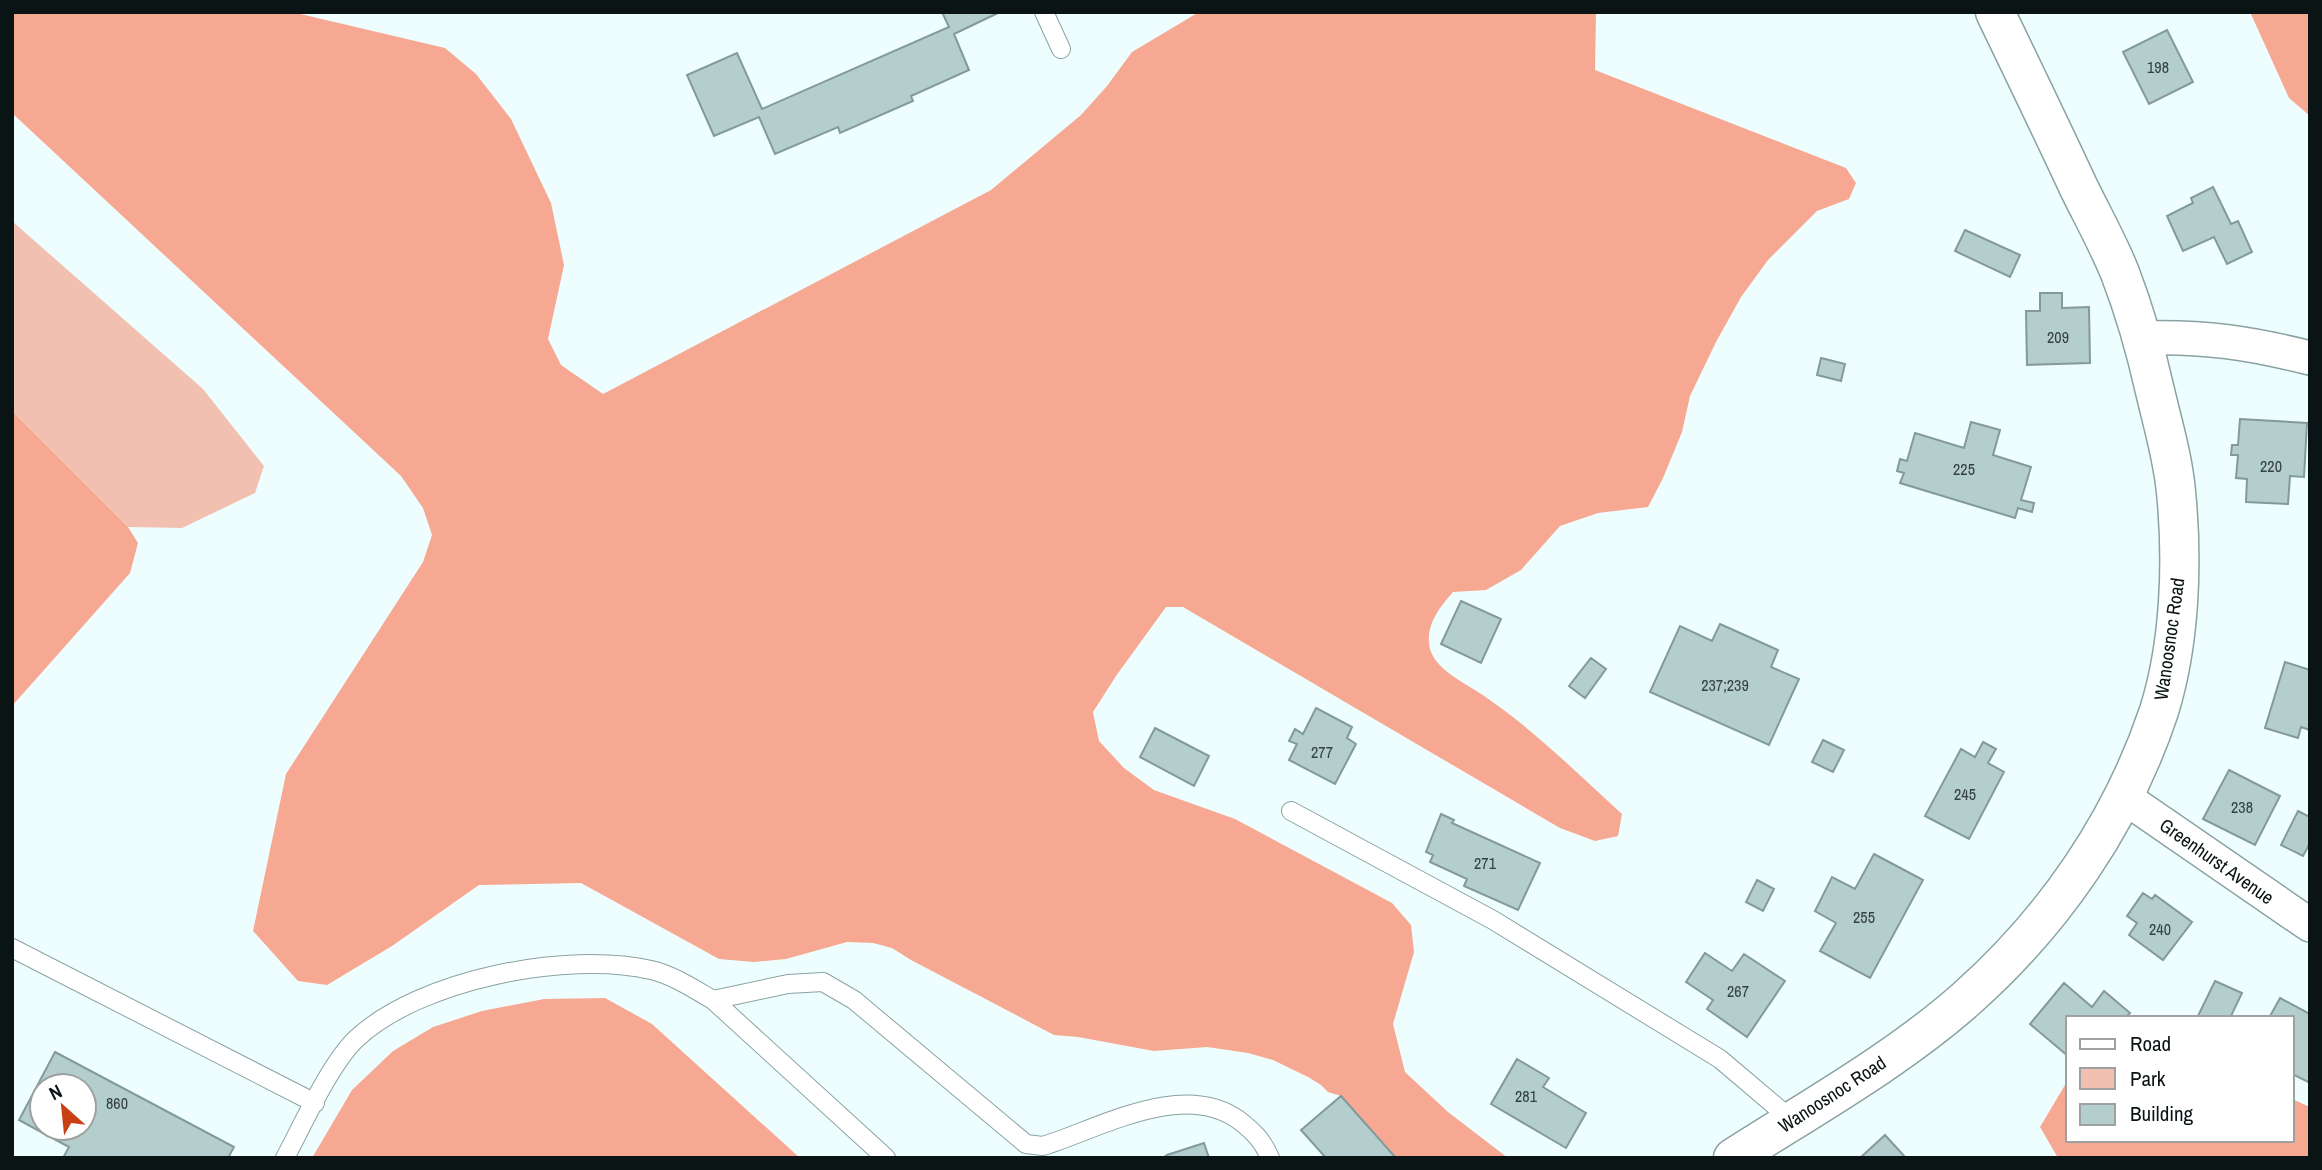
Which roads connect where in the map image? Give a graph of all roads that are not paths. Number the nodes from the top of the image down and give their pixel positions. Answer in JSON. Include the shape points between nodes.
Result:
{"nodes":[{"id":1,"x":1044,"y":12,"type":"edge"},
{"id":2,"x":1995,"y":12,"type":"edge"},
{"id":3,"x":1061,"y":49,"type":"dead end"},
{"id":4,"x":2143,"y":338,"type":"junction"},
{"id":5,"x":2310,"y":358,"type":"edge"},
{"id":6,"x":2124,"y":797,"type":"junction"},
{"id":7,"x":1291,"y":811,"type":"dead end"},
{"id":8,"x":2310,"y":925,"type":"edge"},
{"id":9,"x":12,"y":947,"type":"edge"},
{"id":10,"x":713,"y":1000,"type":"junction"},
{"id":11,"x":315,"y":1103,"type":"junction"},
{"id":12,"x":1792,"y":1120,"type":"junction"},
{"id":13,"x":1022,"y":1151,"type":"edge"},
{"id":14,"x":285,"y":1158,"type":"edge"},
{"id":15,"x":886,"y":1158,"type":"edge"},
{"id":16,"x":1270,"y":1158,"type":"edge"},
{"id":17,"x":1733,"y":1158,"type":"edge"}],
"edges":[{"from":1,"to":3,"type":"lane"},
{"from":2,"to":4,"type":"main road","name":"Wanoosnoc Road","via":[[2119,271]]},
{"from":4,"to":5,"type":"street","via":[[2253,344]]},
{"from":4,"to":6,"type":"main road","name":"Wanoosnoc Road","via":[[2171,457],[2179,574],[2173,643],[2160,708]]},
{"from":6,"to":8,"type":"street","name":"Greenhurst Avenue"},
{"from":6,"to":12,"type":"main road","name":"Wanoosnoc Road","via":[[2067,889],[2023,943],[1965,1000],[1895,1053]]},
{"from":7,"to":12,"type":"lane","via":[[1493,920],[1720,1059]]},
{"from":9,"to":11,"type":"lane"},
{"from":10,"to":11,"type":"lane","via":[[653,970],[619,965],[566,964],[485,978],[442,991],[382,1020],[356,1039],[339,1059]]},
{"from":10,"to":13,"type":"lane","via":[[788,984],[823,982],[854,1000]]},
{"from":10,"to":15,"type":"lane"},
{"from":11,"to":14,"type":"lane"},
{"from":12,"to":17,"type":"main road","name":"Wanoosnoc Road"},
{"from":13,"to":16,"type":"lane","via":[[1151,1108],[1183,1104],[1213,1107],[1231,1115],[1263,1140]]}]}
